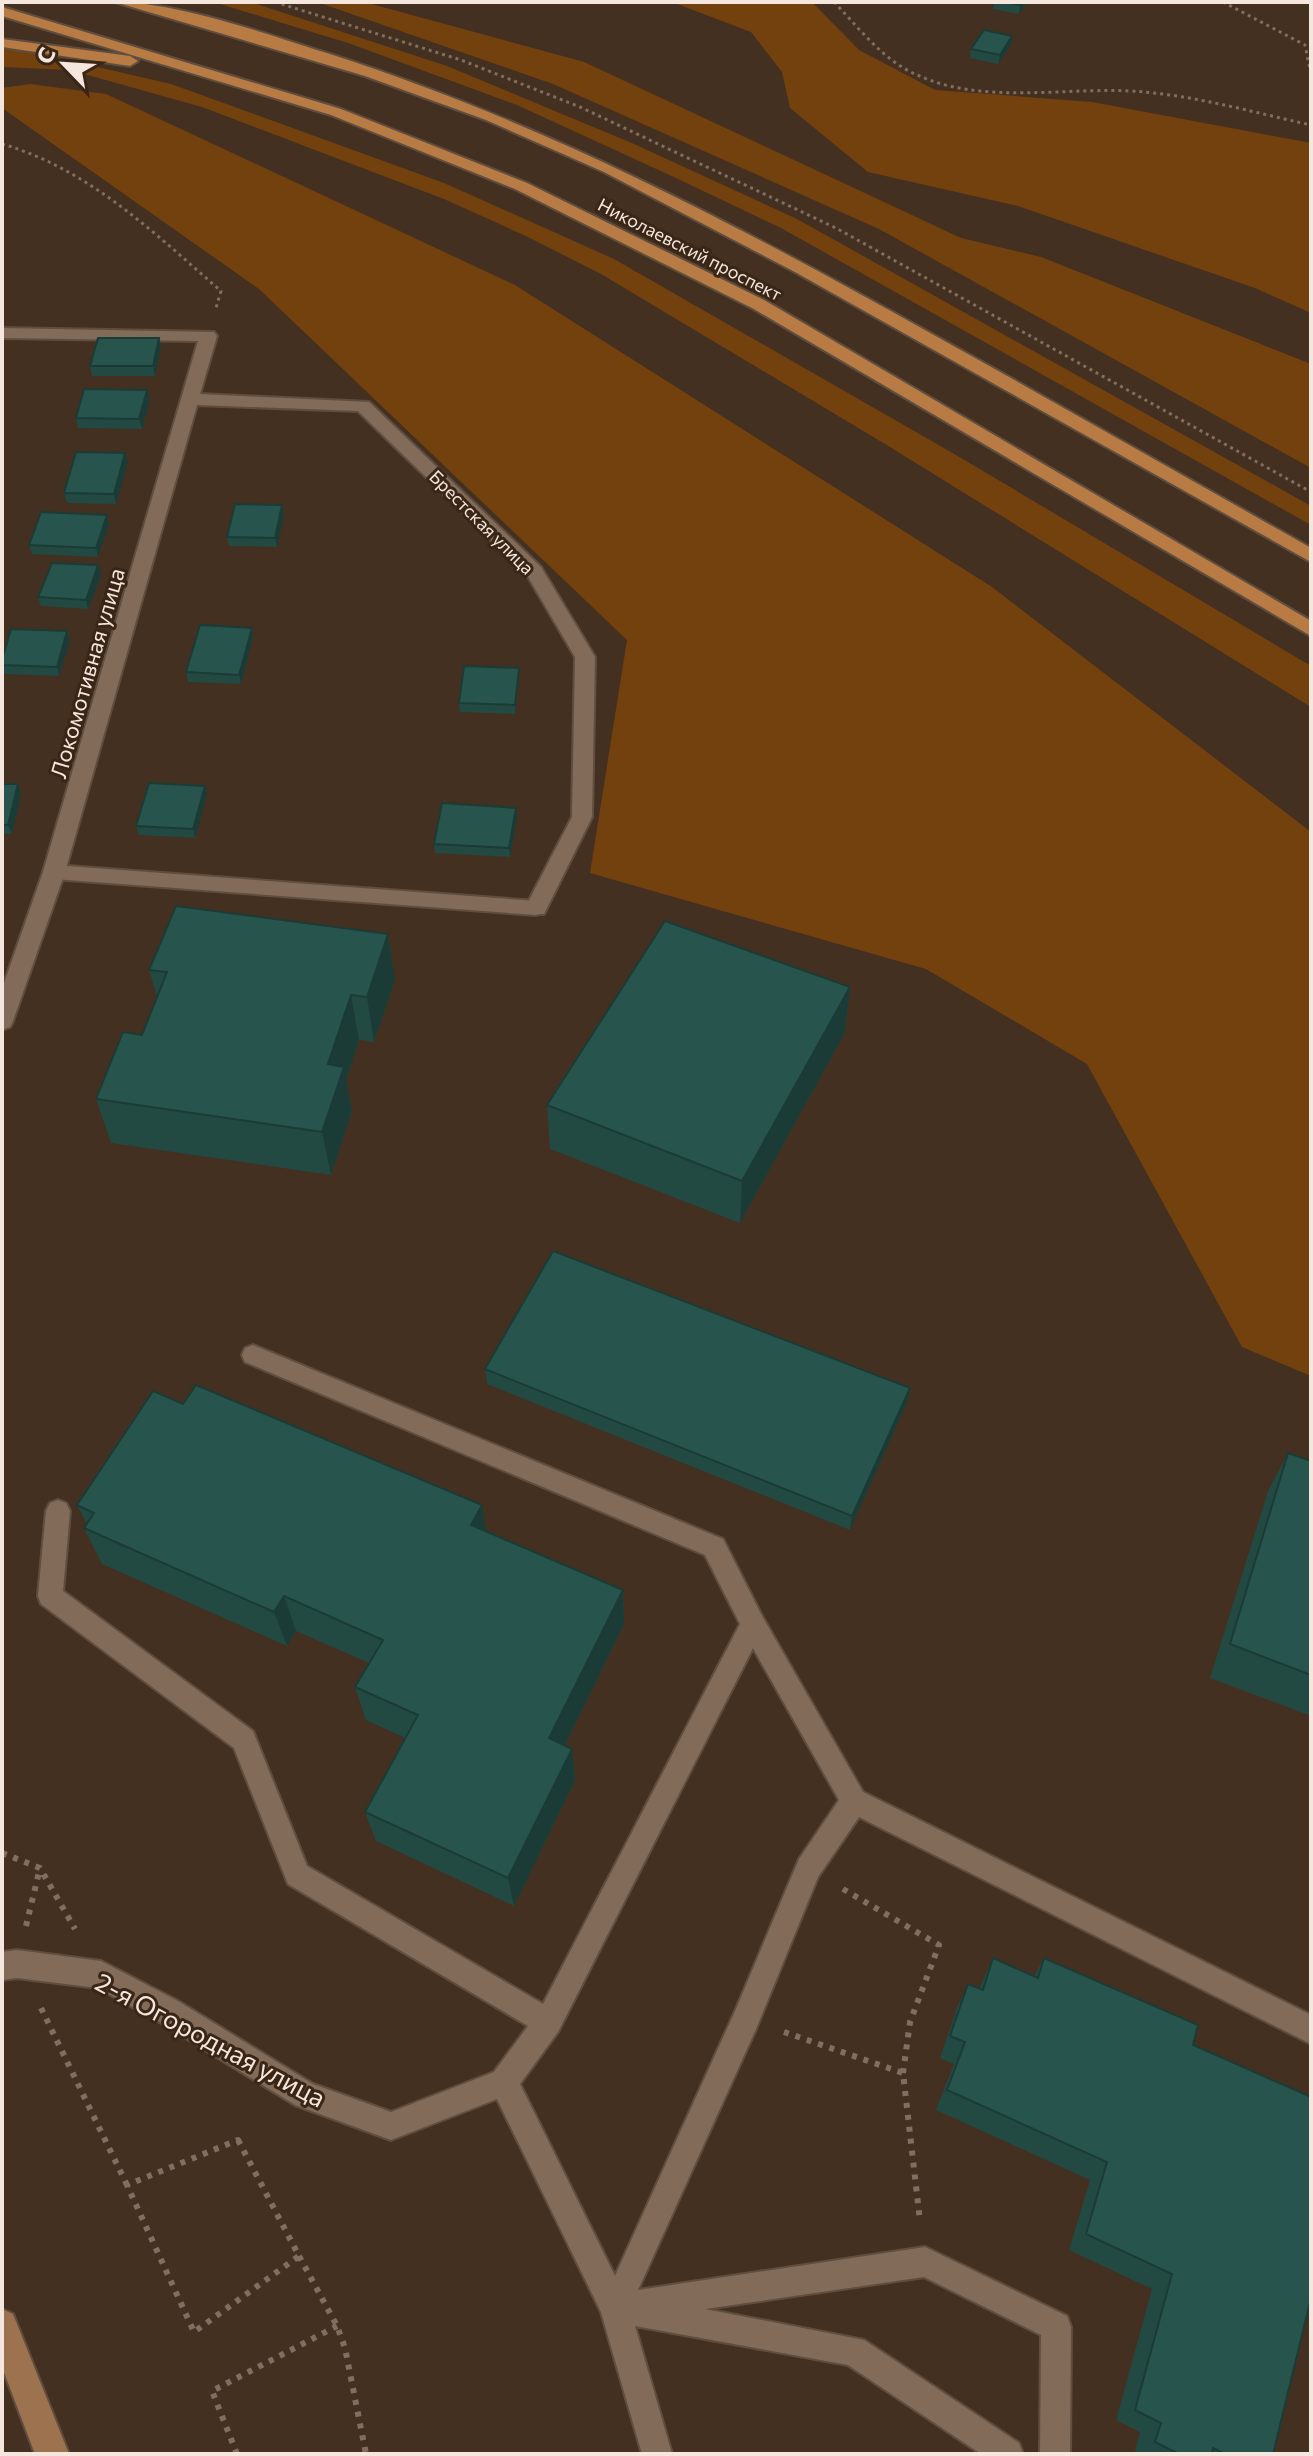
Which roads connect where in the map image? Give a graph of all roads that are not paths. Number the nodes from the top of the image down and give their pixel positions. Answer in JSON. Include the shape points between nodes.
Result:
{"nodes":[{"id":1,"x":122,"y":2,"type":"edge"},
{"id":2,"x":2,"y":11,"type":"edge"},
{"id":3,"x":2,"y":43,"type":"edge"},
{"id":4,"x":215,"y":76,"type":"junction"},
{"id":5,"x":2,"y":333,"type":"edge"},
{"id":6,"x":192,"y":399,"type":"junction"},
{"id":7,"x":1311,"y":556,"type":"edge"},
{"id":8,"x":1311,"y":630,"type":"edge"},
{"id":9,"x":54,"y":872,"type":"junction"},
{"id":10,"x":536,"y":908,"type":"joint"},
{"id":11,"x":2,"y":1021,"type":"edge"},
{"id":12,"x":253,"y":1355,"type":"dead end"},
{"id":13,"x":58,"y":1511,"type":"dead end"},
{"id":14,"x":753,"y":1624,"type":"junction"},
{"id":15,"x":854,"y":1801,"type":"junction"},
{"id":16,"x":10,"y":1965,"type":"edge"},
{"id":17,"x":548,"y":2022,"type":"junction"},
{"id":18,"x":1311,"y":2030,"type":"edge"},
{"id":19,"x":504,"y":2082,"type":"junction"},
{"id":20,"x":615,"y":2308,"type":"junction"},
{"id":21,"x":2,"y":2325,"type":"edge"},
{"id":22,"x":52,"y":2454,"type":"edge"},
{"id":23,"x":657,"y":2454,"type":"edge"},
{"id":24,"x":1008,"y":2454,"type":"edge"},
{"id":25,"x":1055,"y":2454,"type":"edge"}],
"edges":[{"from":1,"to":7,"type":"main road","name":"Николаевский проспект","via":[[338,60],[610,169],[816,275]]},
{"from":2,"to":4,"type":"main road","name":"Николаевский проспект"},
{"from":3,"to":4,"type":"main road"},
{"from":4,"to":8,"type":"main road","name":"Николаевский проспект","via":[[336,112],[439,151],[688,268],[758,304]]},
{"from":5,"to":6,"type":"street","name":"Локомотивная улица","via":[[208,336]]},
{"from":6,"to":9,"type":"street","name":"Локомотивная улица"},
{"from":6,"to":10,"type":"street","name":"Брестская улица","via":[[363,406],[534,571],[585,657],[582,817]]},
{"from":9,"to":10,"type":"lane"},
{"from":9,"to":11,"type":"street","name":"Локомотивная улица"},
{"from":12,"to":14,"type":"lane","via":[[714,1547]]},
{"from":13,"to":17,"type":"lane","via":[[50,1596],[244,1740],[297,1875]]},
{"from":14,"to":15,"type":"lane"},
{"from":14,"to":17,"type":"lane"},
{"from":15,"to":18,"type":"lane"},
{"from":15,"to":20,"type":"lane","via":[[808,1868]]},
{"from":16,"to":19,"type":"lane","name":"2-я Огородная улица","via":[[101,1975],[305,2095],[391,2126]]},
{"from":17,"to":19,"type":"lane"},
{"from":19,"to":20,"type":"lane"},
{"from":20,"to":23,"type":"lane"},
{"from":20,"to":24,"type":"lane","via":[[853,2351]]},
{"from":20,"to":25,"type":"lane","via":[[925,2262],[1056,2327]]},
{"from":21,"to":22,"type":"main road"}]}
